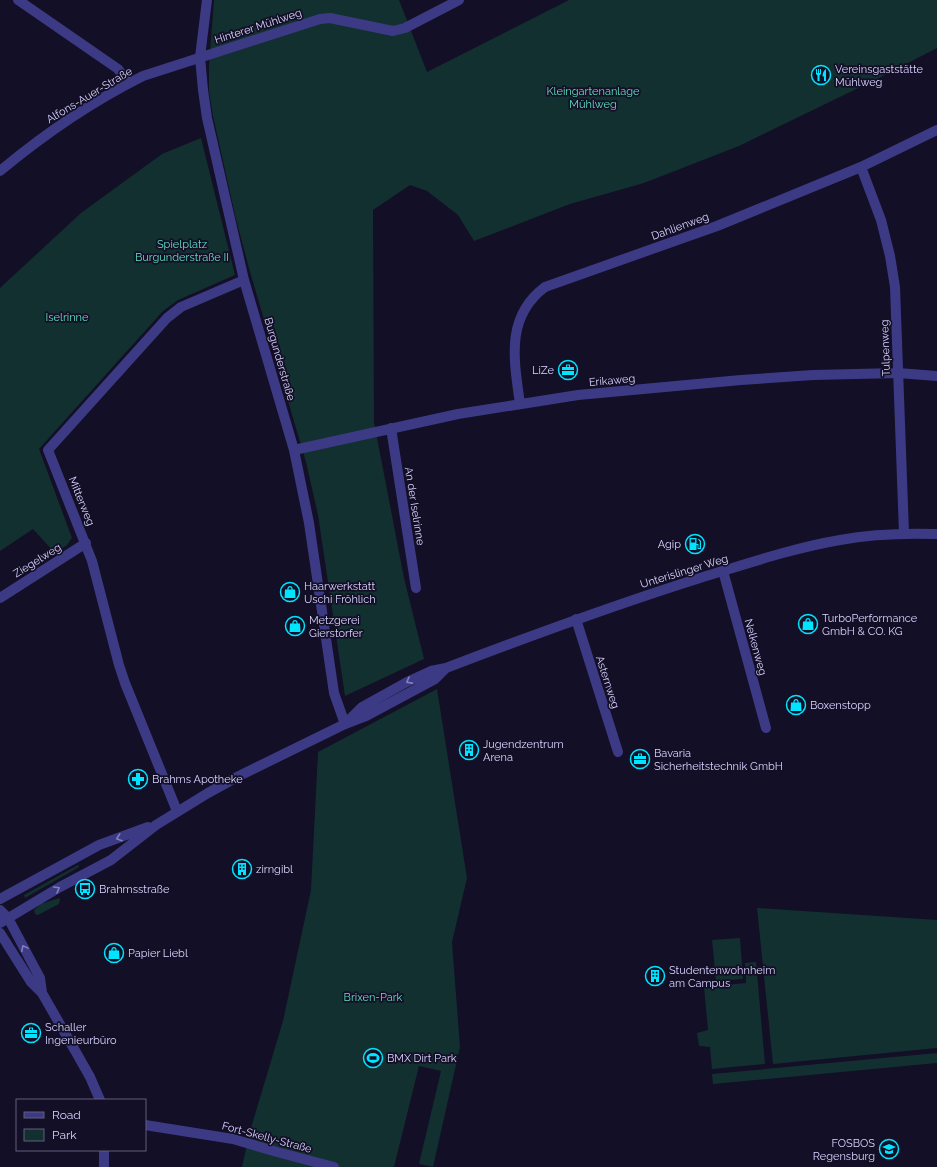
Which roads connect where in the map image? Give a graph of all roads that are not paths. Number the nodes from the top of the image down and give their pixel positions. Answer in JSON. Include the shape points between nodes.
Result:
{"nodes":[{"id":1,"x":18,"y":0,"type":"edge"},
{"id":2,"x":207,"y":0,"type":"edge"},
{"id":3,"x":459,"y":0,"type":"edge"},
{"id":4,"x":200,"y":57,"type":"junction"},
{"id":5,"x":128,"y":83,"type":"junction"},
{"id":6,"x":937,"y":130,"type":"edge"},
{"id":7,"x":861,"y":167,"type":"junction"},
{"id":8,"x":0,"y":172,"type":"edge"},
{"id":9,"x":244,"y":280,"type":"junction"},
{"id":10,"x":898,"y":373,"type":"junction"},
{"id":11,"x":937,"y":376,"type":"edge"},
{"id":12,"x":520,"y":404,"type":"junction"},
{"id":13,"x":391,"y":428,"type":"junction"},
{"id":14,"x":294,"y":450,"type":"junction"},
{"id":15,"x":904,"y":533,"type":"junction"},
{"id":16,"x":937,"y":534,"type":"edge"},
{"id":17,"x":86,"y":543,"type":"junction"},
{"id":18,"x":723,"y":572,"type":"junction"},
{"id":19,"x":416,"y":588,"type":"dead end"},
{"id":20,"x":0,"y":598,"type":"edge"},
{"id":21,"x":576,"y":619,"type":"junction"},
{"id":22,"x":345,"y":724,"type":"junction"},
{"id":23,"x":766,"y":728,"type":"dead end"},
{"id":24,"x":618,"y":752,"type":"dead end"},
{"id":25,"x":177,"y":811,"type":"junction"},
{"id":26,"x":156,"y":825,"type":"junction"},
{"id":27,"x":0,"y":899,"type":"edge"},
{"id":28,"x":0,"y":910,"type":"edge"},
{"id":29,"x":4,"y":920,"type":"edge"},
{"id":30,"x":0,"y":933,"type":"edge"},
{"id":31,"x":42,"y":993,"type":"junction"},
{"id":32,"x":100,"y":1099,"type":"edge"},
{"id":33,"x":146,"y":1125,"type":"edge"},
{"id":34,"x":104,"y":1151,"type":"edge"},
{"id":35,"x":104,"y":1167,"type":"edge"},
{"id":36,"x":334,"y":1167,"type":"edge"}],
"edges":[{"from":1,"to":5,"type":"street","via":[[118,69]]},
{"from":2,"to":4,"type":"street","name":"Burgunderstraße"},
{"from":3,"to":4,"type":"street","name":"Hinterer Mühlweg","via":[[393,32],[330,18],[320,19]]},
{"from":4,"to":5,"type":"street","name":"Alfons-Auer-Straße"},
{"from":4,"to":9,"type":"street","name":"Burgunderstraße","via":[[207,118]]},
{"from":5,"to":8,"type":"street","name":"Alfons-Auer-Straße","via":[[54,129]]},
{"from":6,"to":7,"type":"street","name":"Dahlienweg"},
{"from":7,"to":10,"type":"street","name":"Tulpenweg","via":[[890,256],[895,287]]},
{"from":7,"to":12,"type":"street","name":"Dahlienweg","via":[[717,226],[546,287],[534,296],[516,328],[514,357]]},
{"from":9,"to":14,"type":"street","name":"Burgunderstraße"},
{"from":9,"to":17,"type":"street","name":"Mitterweg","via":[[180,307],[167,318],[48,450]]},
{"from":10,"to":11,"type":"street","name":"Erikaweg"},
{"from":10,"to":12,"type":"street","name":"Erikaweg","via":[[748,379],[578,395]]},
{"from":10,"to":15,"type":"street","name":"Tulpenweg"},
{"from":12,"to":13,"type":"street","name":"Erikaweg"},
{"from":13,"to":14,"type":"street","name":"Erikaweg"},
{"from":13,"to":19,"type":"street","name":"An der Iselrinne"},
{"from":14,"to":22,"type":"street","name":"Burgunderstraße","via":[[309,523],[334,693]]},
{"from":15,"to":16,"type":"street","name":"Unterislinger Weg"},
{"from":15,"to":18,"type":"street","name":"Unterislinger Weg","via":[[819,544]]},
{"from":17,"to":20,"type":"street","name":"Ziegelweg"},
{"from":17,"to":25,"type":"street","name":"Mitterweg","via":[[119,665]]},
{"from":18,"to":21,"type":"street","name":"Unterislinger Weg"},
{"from":18,"to":23,"type":"street","name":"Nelkenweg"},
{"from":21,"to":22,"type":"street","name":"Unterislinger Weg","via":[[446,668],[430,671],[362,707]]},
{"from":21,"to":24,"type":"street","name":"Asternweg"},
{"from":22,"to":25,"type":"street","name":"Unterislinger Weg","via":[[237,777]]},
{"from":25,"to":26,"type":"street","name":"Unterislinger Weg"},
{"from":26,"to":27,"type":"street","one_way":true,"via":[[99,844]]},
{"from":29,"to":26,"type":"street","one_way":true,"via":[[111,860]]},
{"from":28,"to":29,"type":"street"},
{"from":31,"to":29,"type":"street","one_way":true,"via":[[40,978]]},
{"from":30,"to":31,"type":"street","via":[[30,982]]},
{"from":31,"to":32,"type":"street","via":[[78,1054]]},
{"from":33,"to":36,"type":"street","name":"Fort-Skelly-Straße","via":[[233,1139]]},
{"from":34,"to":35,"type":"street"}]}
